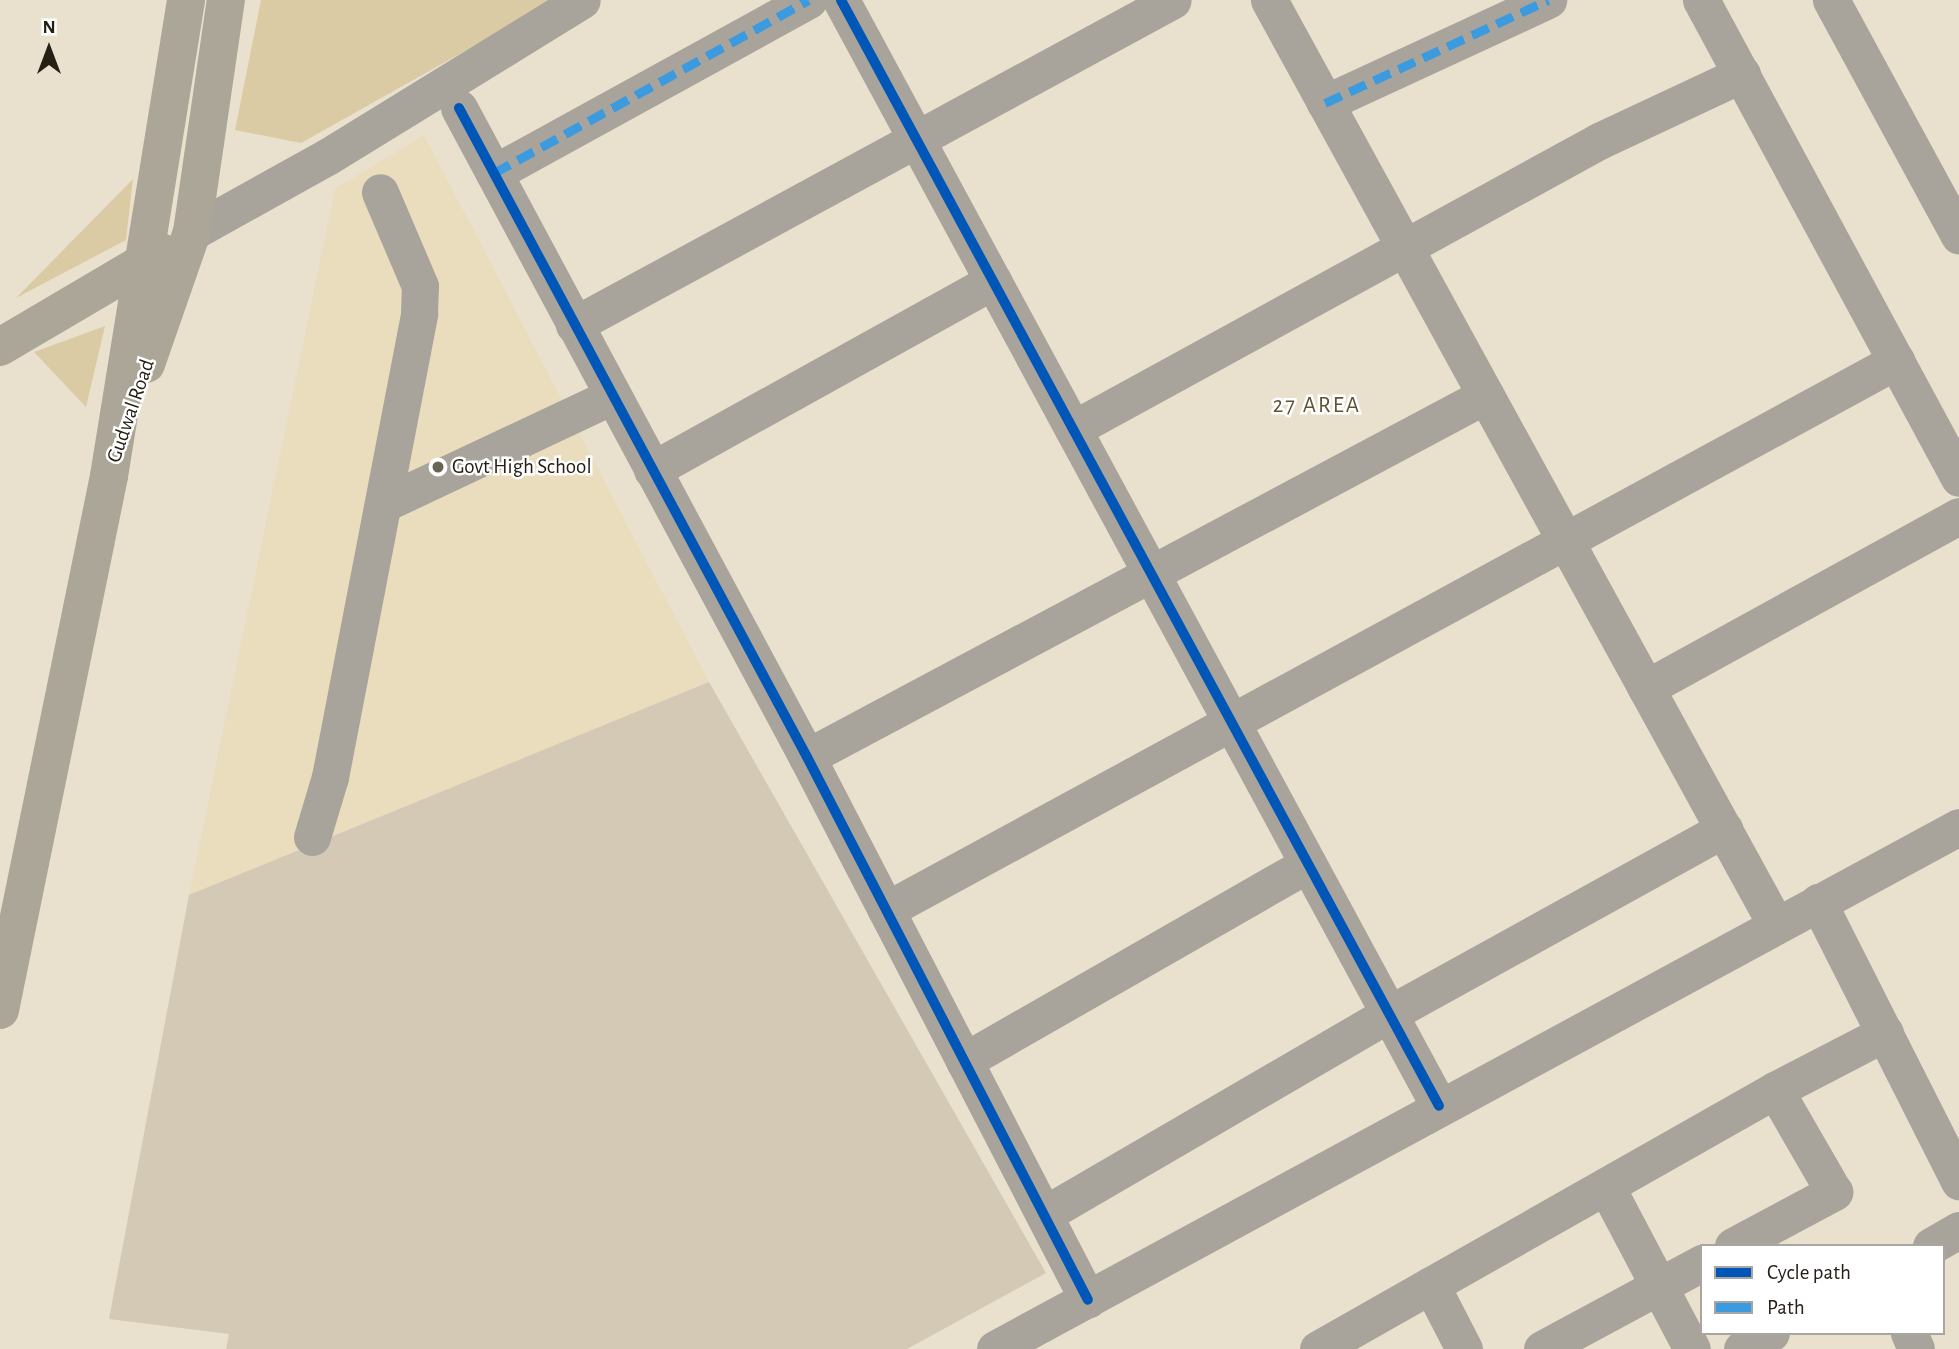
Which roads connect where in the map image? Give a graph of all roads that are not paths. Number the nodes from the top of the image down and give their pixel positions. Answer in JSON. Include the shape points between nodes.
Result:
{"nodes":[{"id":1,"x":186,"y":0,"type":"edge"},
{"id":2,"x":226,"y":0,"type":"edge"},
{"id":3,"x":582,"y":0,"type":"edge"},
{"id":4,"x":808,"y":0,"type":"edge"},
{"id":5,"x":841,"y":0,"type":"edge"},
{"id":6,"x":1173,"y":0,"type":"edge"},
{"id":7,"x":1269,"y":0,"type":"edge"},
{"id":8,"x":1548,"y":0,"type":"edge"},
{"id":9,"x":1701,"y":0,"type":"edge"},
{"id":10,"x":1831,"y":0,"type":"edge"},
{"id":11,"x":1742,"y":74,"type":"junction"},
{"id":12,"x":1325,"y":103,"type":"junction"},
{"id":13,"x":459,"y":108,"type":"dead end"},
{"id":14,"x":917,"y":142,"type":"junction"},
{"id":15,"x":494,"y":173,"type":"junction"},
{"id":16,"x":380,"y":192,"type":"dead end"},
{"id":17,"x":191,"y":232,"type":"junction"},
{"id":18,"x":1959,"y":236,"type":"edge"},
{"id":19,"x":1406,"y":250,"type":"junction"},
{"id":20,"x":145,"y":262,"type":"junction"},
{"id":21,"x":993,"y":281,"type":"junction"},
{"id":22,"x":574,"y":325,"type":"junction"},
{"id":23,"x":0,"y":347,"type":"edge"},
{"id":24,"x":1896,"y":361,"type":"junction"},
{"id":25,"x":1486,"y":395,"type":"junction"},
{"id":26,"x":612,"y":396,"type":"junction"},
{"id":27,"x":1073,"y":429,"type":"junction"},
{"id":28,"x":652,"y":470,"type":"junction"},
{"id":29,"x":109,"y":476,"type":"junction"},
{"id":30,"x":1959,"y":478,"type":"edge"},
{"id":31,"x":385,"y":503,"type":"junction"},
{"id":32,"x":1959,"y":516,"type":"edge"},
{"id":33,"x":1564,"y":538,"type":"junction"},
{"id":34,"x":1152,"y":575,"type":"junction"},
{"id":35,"x":1646,"y":688,"type":"junction"},
{"id":36,"x":1230,"y":719,"type":"junction"},
{"id":37,"x":807,"y":757,"type":"junction"},
{"id":38,"x":1959,"y":827,"type":"edge"},
{"id":39,"x":1724,"y":829,"type":"junction"},
{"id":40,"x":312,"y":837,"type":"dead end"},
{"id":41,"x":1308,"y":864,"type":"junction"},
{"id":42,"x":1818,"y":902,"type":"junction"},
{"id":43,"x":886,"y":909,"type":"junction"},
{"id":44,"x":1776,"y":925,"type":"junction"},
{"id":45,"x":0,"y":1010,"type":"edge"},
{"id":46,"x":1389,"y":1014,"type":"junction"},
{"id":47,"x":1885,"y":1032,"type":"junction"},
{"id":48,"x":964,"y":1061,"type":"junction"},
{"id":49,"x":1774,"y":1090,"type":"junction"},
{"id":50,"x":1439,"y":1106,"type":"junction"},
{"id":51,"x":1959,"y":1181,"type":"edge"},
{"id":52,"x":1606,"y":1186,"type":"junction"},
{"id":53,"x":1045,"y":1214,"type":"junction"},
{"id":54,"x":1959,"y":1230,"type":"edge"},
{"id":55,"x":1737,"y":1244,"type":"edge"},
{"id":56,"x":1934,"y":1244,"type":"edge"},
{"id":57,"x":1700,"y":1264,"type":"edge"},
{"id":58,"x":1431,"y":1284,"type":"junction"},
{"id":59,"x":1657,"y":1287,"type":"junction"},
{"id":60,"x":1088,"y":1300,"type":"junction"},
{"id":61,"x":1767,"y":1335,"type":"edge"},
{"id":62,"x":995,"y":1349,"type":"edge"},
{"id":63,"x":1318,"y":1349,"type":"edge"},
{"id":64,"x":1464,"y":1349,"type":"edge"},
{"id":65,"x":1542,"y":1349,"type":"edge"},
{"id":66,"x":1692,"y":1349,"type":"edge"},
{"id":67,"x":1742,"y":1349,"type":"edge"}],
"edges":[{"from":1,"to":20,"type":"main road","name":"Gudwal Road"},
{"from":2,"to":17,"type":"main road","name":"Gudwal Road"},
{"from":3,"to":17,"type":"street","via":[[327,157]]},
{"from":4,"to":15,"type":"street"},
{"from":5,"to":14,"type":"street"},
{"from":6,"to":14,"type":"street"},
{"from":7,"to":12,"type":"street"},
{"from":8,"to":12,"type":"street"},
{"from":9,"to":11,"type":"street"},
{"from":10,"to":18,"type":"street"},
{"from":11,"to":19,"type":"street","via":[[1599,141]]},
{"from":11,"to":24,"type":"street"},
{"from":12,"to":19,"type":"street"},
{"from":13,"to":15,"type":"street"},
{"from":14,"to":21,"type":"street"},
{"from":14,"to":22,"type":"street"},
{"from":15,"to":22,"type":"street"},
{"from":16,"to":31,"type":"street","via":[[420,286]]},
{"from":17,"to":20,"type":"main road"},
{"from":17,"to":29,"type":"main road","name":"Gudwal Road"},
{"from":19,"to":25,"type":"street"},
{"from":19,"to":27,"type":"street"},
{"from":20,"to":23,"type":"main road"},
{"from":20,"to":29,"type":"main road","name":"Gudwal Road"},
{"from":21,"to":27,"type":"street"},
{"from":21,"to":28,"type":"street"},
{"from":22,"to":26,"type":"street"},
{"from":24,"to":30,"type":"street"},
{"from":24,"to":33,"type":"street"},
{"from":25,"to":33,"type":"street"},
{"from":25,"to":34,"type":"street"},
{"from":26,"to":28,"type":"street"},
{"from":26,"to":31,"type":"street"},
{"from":27,"to":34,"type":"street"},
{"from":28,"to":37,"type":"street"},
{"from":29,"to":45,"type":"main road"},
{"from":31,"to":40,"type":"street","via":[[330,777]]},
{"from":32,"to":35,"type":"street"},
{"from":33,"to":35,"type":"street"},
{"from":33,"to":36,"type":"street"},
{"from":34,"to":36,"type":"street"},
{"from":34,"to":37,"type":"street"},
{"from":35,"to":39,"type":"street"},
{"from":36,"to":41,"type":"street"},
{"from":36,"to":43,"type":"street"},
{"from":37,"to":43,"type":"street"},
{"from":38,"to":42,"type":"street"},
{"from":39,"to":44,"type":"street"},
{"from":39,"to":46,"type":"street"},
{"from":41,"to":46,"type":"street"},
{"from":41,"to":48,"type":"street"},
{"from":42,"to":44,"type":"street"},
{"from":42,"to":47,"type":"street"},
{"from":43,"to":48,"type":"street"},
{"from":44,"to":50,"type":"street"},
{"from":46,"to":50,"type":"street"},
{"from":46,"to":53,"type":"street"},
{"from":47,"to":49,"type":"street"},
{"from":47,"to":51,"type":"street"},
{"from":48,"to":53,"type":"street"},
{"from":49,"to":52,"type":"street"},
{"from":49,"to":55,"type":"street","via":[[1834,1192]]},
{"from":50,"to":60,"type":"street"},
{"from":52,"to":58,"type":"street"},
{"from":52,"to":59,"type":"street"},
{"from":53,"to":60,"type":"street"},
{"from":54,"to":56,"type":"street"},
{"from":57,"to":59,"type":"street"},
{"from":58,"to":63,"type":"street"},
{"from":58,"to":64,"type":"street"},
{"from":59,"to":65,"type":"street"},
{"from":59,"to":66,"type":"street"},
{"from":60,"to":62,"type":"street"},
{"from":61,"to":67,"type":"street"}]}
